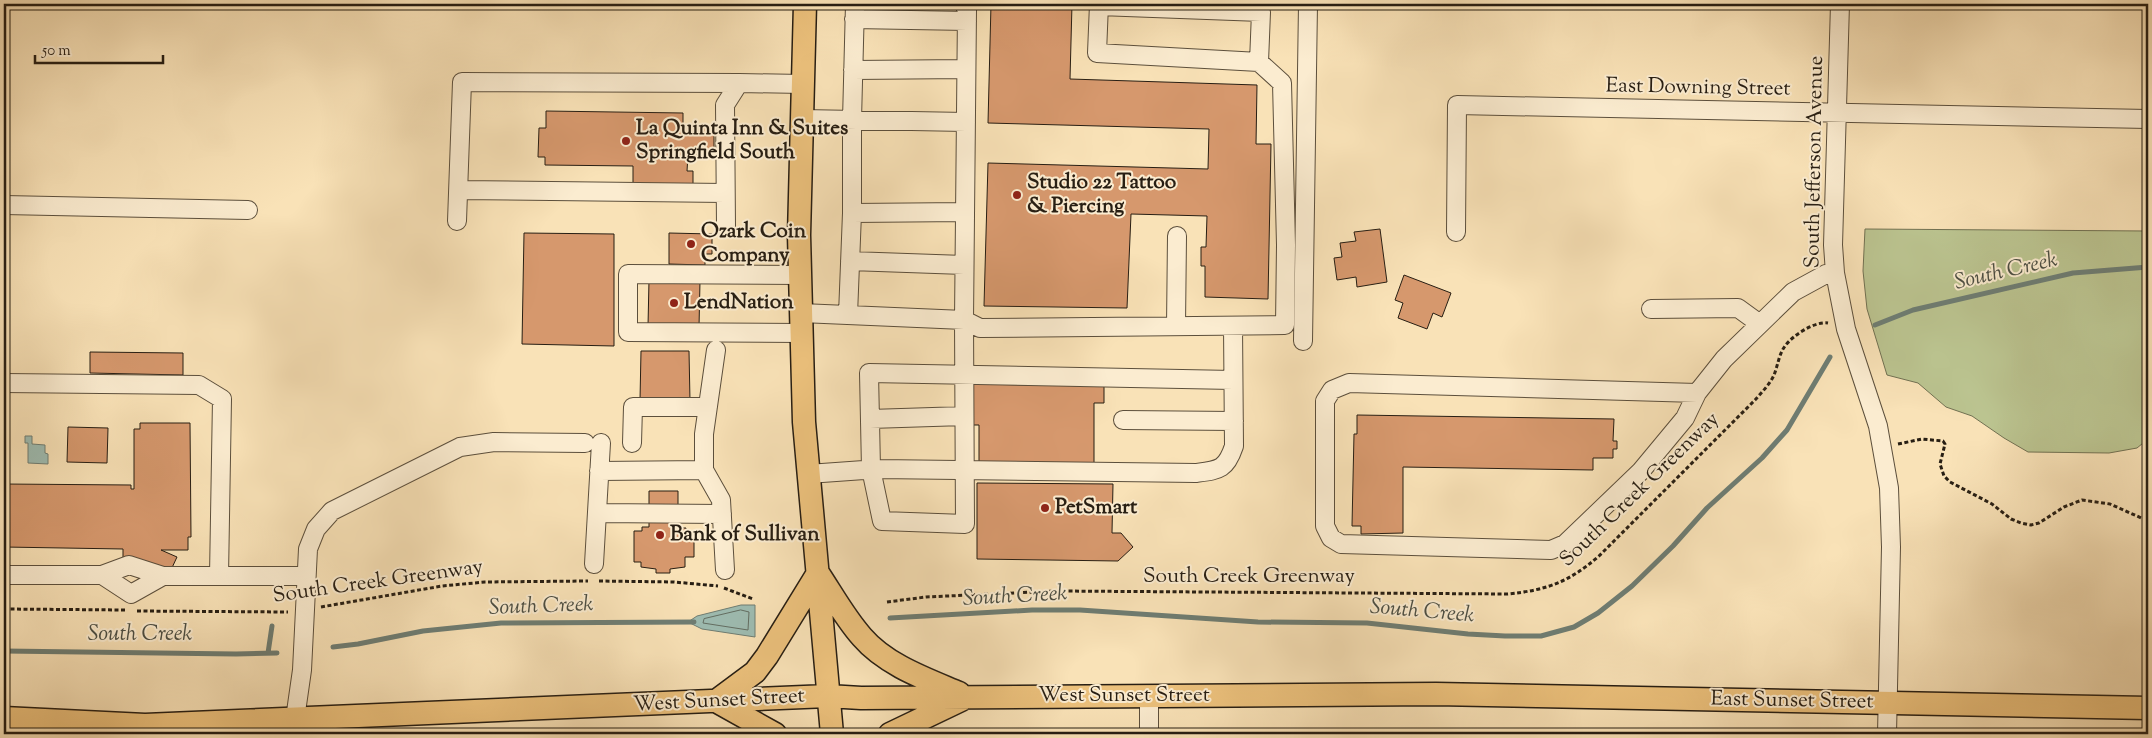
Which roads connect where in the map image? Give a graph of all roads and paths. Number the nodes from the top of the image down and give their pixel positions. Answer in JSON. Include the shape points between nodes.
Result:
{"nodes":[{"id":1,"x":805,"y":4,"type":"edge"},
{"id":2,"x":964,"y":4,"type":"edge"},
{"id":3,"x":1308,"y":4,"type":"edge"},
{"id":4,"x":1840,"y":4,"type":"edge"},
{"id":5,"x":1099,"y":5,"type":"edge"},
{"id":6,"x":855,"y":11,"type":"edge"},
{"id":7,"x":967,"y":22,"type":"junction"},
{"id":8,"x":1259,"y":62,"type":"junction"},
{"id":9,"x":853,"y":70,"type":"junction"},
{"id":10,"x":966,"y":70,"type":"junction"},
{"id":11,"x":739,"y":83,"type":"junction"},
{"id":12,"x":803,"y":84,"type":"junction"},
{"id":13,"x":1836,"y":113,"type":"junction"},
{"id":14,"x":802,"y":119,"type":"junction"},
{"id":15,"x":2148,"y":119,"type":"edge"},
{"id":16,"x":852,"y":120,"type":"junction"},
{"id":17,"x":966,"y":122,"type":"junction"},
{"id":18,"x":458,"y":190,"type":"junction"},
{"id":19,"x":726,"y":193,"type":"junction"},
{"id":20,"x":1285,"y":194,"type":"junction"},
{"id":21,"x":1306,"y":194,"type":"junction"},
{"id":22,"x":4,"y":205,"type":"edge"},
{"id":23,"x":248,"y":210,"type":"dead end"},
{"id":24,"x":965,"y":212,"type":"junction"},
{"id":25,"x":852,"y":213,"type":"junction"},
{"id":26,"x":458,"y":221,"type":"dead end"},
{"id":27,"x":726,"y":226,"type":"dead end"},
{"id":28,"x":1456,"y":232,"type":"dead end"},
{"id":29,"x":1177,"y":236,"type":"dead end"},
{"id":30,"x":850,"y":261,"type":"junction"},
{"id":31,"x":964,"y":265,"type":"junction"},
{"id":32,"x":1835,"y":273,"type":"junction"},
{"id":33,"x":800,"y":275,"type":"junction"},
{"id":34,"x":1650,"y":309,"type":"dead end"},
{"id":35,"x":848,"y":316,"type":"junction"},
{"id":36,"x":964,"y":320,"type":"junction"},
{"id":37,"x":802,"y":323,"type":"junction"},
{"id":38,"x":1760,"y":324,"type":"junction"},
{"id":39,"x":1176,"y":326,"type":"junction"},
{"id":40,"x":1232,"y":326,"type":"junction"},
{"id":41,"x":1831,"y":332,"type":"dead end"},
{"id":42,"x":1303,"y":341,"type":"dead end"},
{"id":43,"x":716,"y":350,"type":"dead end"},
{"id":44,"x":963,"y":375,"type":"junction"},
{"id":45,"x":1233,"y":380,"type":"junction"},
{"id":46,"x":4,"y":383,"type":"edge"},
{"id":47,"x":1697,"y":393,"type":"junction"},
{"id":48,"x":708,"y":406,"type":"junction"},
{"id":49,"x":964,"y":416,"type":"junction"},
{"id":50,"x":870,"y":419,"type":"junction"},
{"id":51,"x":1123,"y":420,"type":"dead end"},
{"id":52,"x":1234,"y":421,"type":"junction"},
{"id":53,"x":632,"y":443,"type":"dead end"},
{"id":54,"x":1883,"y":447,"type":"junction"},
{"id":55,"x":871,"y":469,"type":"junction"},
{"id":56,"x":704,"y":470,"type":"junction"},
{"id":57,"x":964,"y":470,"type":"junction"},
{"id":58,"x":599,"y":471,"type":"junction"},
{"id":59,"x":808,"y":474,"type":"junction"},
{"id":60,"x":597,"y":513,"type":"junction"},
{"id":61,"x":722,"y":514,"type":"junction"},
{"id":62,"x":2148,"y":521,"type":"edge"},
{"id":63,"x":594,"y":564,"type":"dead end"},
{"id":64,"x":725,"y":570,"type":"dead end"},
{"id":65,"x":818,"y":573,"type":"junction"},
{"id":66,"x":4,"y":575,"type":"edge"},
{"id":67,"x":102,"y":575,"type":"junction"},
{"id":68,"x":163,"y":576,"type":"junction"},
{"id":69,"x":219,"y":576,"type":"junction"},
{"id":70,"x":306,"y":576,"type":"junction"},
{"id":71,"x":753,"y":600,"type":"dead end"},
{"id":72,"x":887,"y":602,"type":"dead end"},
{"id":73,"x":4,"y":609,"type":"edge"},
{"id":74,"x":305,"y":613,"type":"junction"},
{"id":75,"x":1436,"y":694,"type":"joint"},
{"id":76,"x":828,"y":696,"type":"junction"},
{"id":77,"x":1149,"y":696,"type":"junction"},
{"id":78,"x":969,"y":697,"type":"junction"},
{"id":79,"x":716,"y":701,"type":"junction"},
{"id":80,"x":1889,"y":702,"type":"junction"},
{"id":81,"x":2148,"y":708,"type":"edge"},
{"id":82,"x":4,"y":718,"type":"edge"},
{"id":83,"x":294,"y":727,"type":"edge"},
{"id":84,"x":775,"y":734,"type":"edge"},
{"id":85,"x":832,"y":734,"type":"edge"},
{"id":86,"x":890,"y":734,"type":"edge"},
{"id":87,"x":1149,"y":734,"type":"edge"},
{"id":88,"x":1887,"y":734,"type":"edge"}],
"edges":[{"from":1,"to":12,"type":"main road"},
{"from":2,"to":7,"type":"street"},
{"from":3,"to":21,"type":"street"},
{"from":4,"to":13,"type":"street","name":"South Jefferson Avenue"},
{"from":5,"to":8,"type":"street","via":[[1097,53]]},
{"from":5,"to":8,"type":"street","via":[[1261,12]]},
{"from":6,"to":7,"type":"street"},
{"from":6,"to":9,"type":"street"},
{"from":7,"to":10,"type":"street"},
{"from":8,"to":20,"type":"street","via":[[1282,83]]},
{"from":9,"to":10,"type":"street"},
{"from":9,"to":16,"type":"street"},
{"from":10,"to":17,"type":"street"},
{"from":11,"to":12,"type":"street"},
{"from":11,"to":18,"type":"street","via":[[462,82]]},
{"from":11,"to":19,"type":"street","via":[[725,105]]},
{"from":12,"to":14,"type":"main road"},
{"from":13,"to":15,"type":"street","name":"East Downing Street"},
{"from":13,"to":28,"type":"street","name":"East Downing Street","via":[[1457,105]]},
{"from":13,"to":32,"type":"street","name":"South Jefferson Avenue"},
{"from":14,"to":16,"type":"street"},
{"from":14,"to":33,"type":"main road"},
{"from":16,"to":17,"type":"street"},
{"from":16,"to":25,"type":"street"},
{"from":17,"to":24,"type":"street"},
{"from":18,"to":19,"type":"street"},
{"from":18,"to":26,"type":"street"},
{"from":19,"to":27,"type":"street"},
{"from":20,"to":21,"type":"street"},
{"from":20,"to":40,"type":"street","via":[[1285,325]]},
{"from":21,"to":42,"type":"street"},
{"from":22,"to":23,"type":"street"},
{"from":24,"to":25,"type":"street"},
{"from":24,"to":31,"type":"street"},
{"from":25,"to":30,"type":"street"},
{"from":29,"to":39,"type":"street"},
{"from":30,"to":31,"type":"street"},
{"from":30,"to":35,"type":"street"},
{"from":31,"to":36,"type":"street"},
{"from":32,"to":38,"type":"street","via":[[1826,274],[1793,292]]},
{"from":32,"to":54,"type":"street","name":"South Jefferson Avenue","via":[[1846,329]]},
{"from":33,"to":37,"type":"main road"},
{"from":33,"to":37,"type":"street","via":[[628,274],[628,332]]},
{"from":34,"to":38,"type":"street","via":[[1738,308]]},
{"from":35,"to":36,"type":"street"},
{"from":35,"to":37,"type":"street"},
{"from":36,"to":39,"type":"street","via":[[980,328]]},
{"from":36,"to":44,"type":"street"},
{"from":37,"to":59,"type":"main road"},
{"from":38,"to":47,"type":"street","via":[[1724,359]]},
{"from":39,"to":40,"type":"street"},
{"from":40,"to":45,"type":"street"},
{"from":41,"to":72,"type":"path","name":"South Creek Greenway","via":[[1829,322],[1823,322],[1784,346],[1768,386],[1755,400],[1599,556],[1566,581],[1547,588],[1508,594],[1057,591]]},
{"from":43,"to":48,"type":"street"},
{"from":44,"to":45,"type":"street"},
{"from":44,"to":49,"type":"street"},
{"from":44,"to":50,"type":"street","via":[[869,373]]},
{"from":45,"to":52,"type":"street"},
{"from":46,"to":69,"type":"street","via":[[199,385],[222,399]]},
{"from":47,"to":47,"type":"street","via":[[1685,418],[1641,471],[1565,544],[1551,550],[1341,544],[1331,538],[1325,526],[1325,401],[1332,390],[1350,383]]},
{"from":48,"to":53,"type":"street","via":[[633,407]]},
{"from":48,"to":56,"type":"street"},
{"from":49,"to":50,"type":"street"},
{"from":49,"to":57,"type":"street"},
{"from":50,"to":55,"type":"street"},
{"from":51,"to":52,"type":"street"},
{"from":52,"to":57,"type":"street","via":[[1234,446],[1229,460],[1220,470],[1196,473]]},
{"from":54,"to":62,"type":"path","via":[[1922,439],[1943,441],[1945,449],[1940,464],[1944,476],[2021,523],[2039,523],[2082,500],[2110,504]]},
{"from":54,"to":80,"type":"street","name":"South Jefferson Avenue","via":[[1892,547]]},
{"from":55,"to":57,"type":"street"},
{"from":55,"to":57,"type":"street","via":[[882,522],[965,524]]},
{"from":55,"to":59,"type":"street"},
{"from":56,"to":58,"type":"street"},
{"from":56,"to":61,"type":"street","via":[[721,500]]},
{"from":58,"to":60,"type":"street"},
{"from":58,"to":70,"type":"street","via":[[593,443],[494,442],[460,446],[332,511],[322,520],[311,539]]},
{"from":59,"to":65,"type":"main road"},
{"from":60,"to":61,"type":"street"},
{"from":60,"to":63,"type":"street"},
{"from":61,"to":64,"type":"street"},
{"from":65,"to":76,"type":"main road"},
{"from":65,"to":78,"type":"main road","via":[[862,637],[880,654]]},
{"from":65,"to":79,"type":"main road","via":[[768,656],[755,672]]},
{"from":66,"to":67,"type":"street"},
{"from":67,"to":68,"type":"street","via":[[129,565]]},
{"from":67,"to":68,"type":"street","via":[[131,594]]},
{"from":68,"to":69,"type":"street"},
{"from":69,"to":70,"type":"street"},
{"from":70,"to":74,"type":"street"},
{"from":71,"to":74,"type":"path","name":"South Creek Greenway","via":[[725,588],[704,584],[520,580],[442,586]]},
{"from":73,"to":74,"type":"path","name":"South Creek Greenway"},
{"from":74,"to":83,"type":"street"},
{"from":75,"to":77,"type":"main road","name":"West Sunset Street"},
{"from":75,"to":80,"type":"main road","name":"East Sunset Street"},
{"from":76,"to":78,"type":"main road","name":"West Sunset Street"},
{"from":76,"to":79,"type":"main road","name":"West Sunset Street"},
{"from":76,"to":85,"type":"main road"},
{"from":77,"to":78,"type":"main road","name":"West Sunset Street"},
{"from":77,"to":87,"type":"street"},
{"from":78,"to":86,"type":"main road"},
{"from":79,"to":83,"type":"main road","name":"West Sunset Street"},
{"from":79,"to":84,"type":"main road"},
{"from":80,"to":81,"type":"main road","name":"East Sunset Street"},
{"from":80,"to":88,"type":"street","name":"South Jefferson Avenue"},
{"from":82,"to":83,"type":"main road","name":"West Sunset Street","via":[[145,725]]}]}
